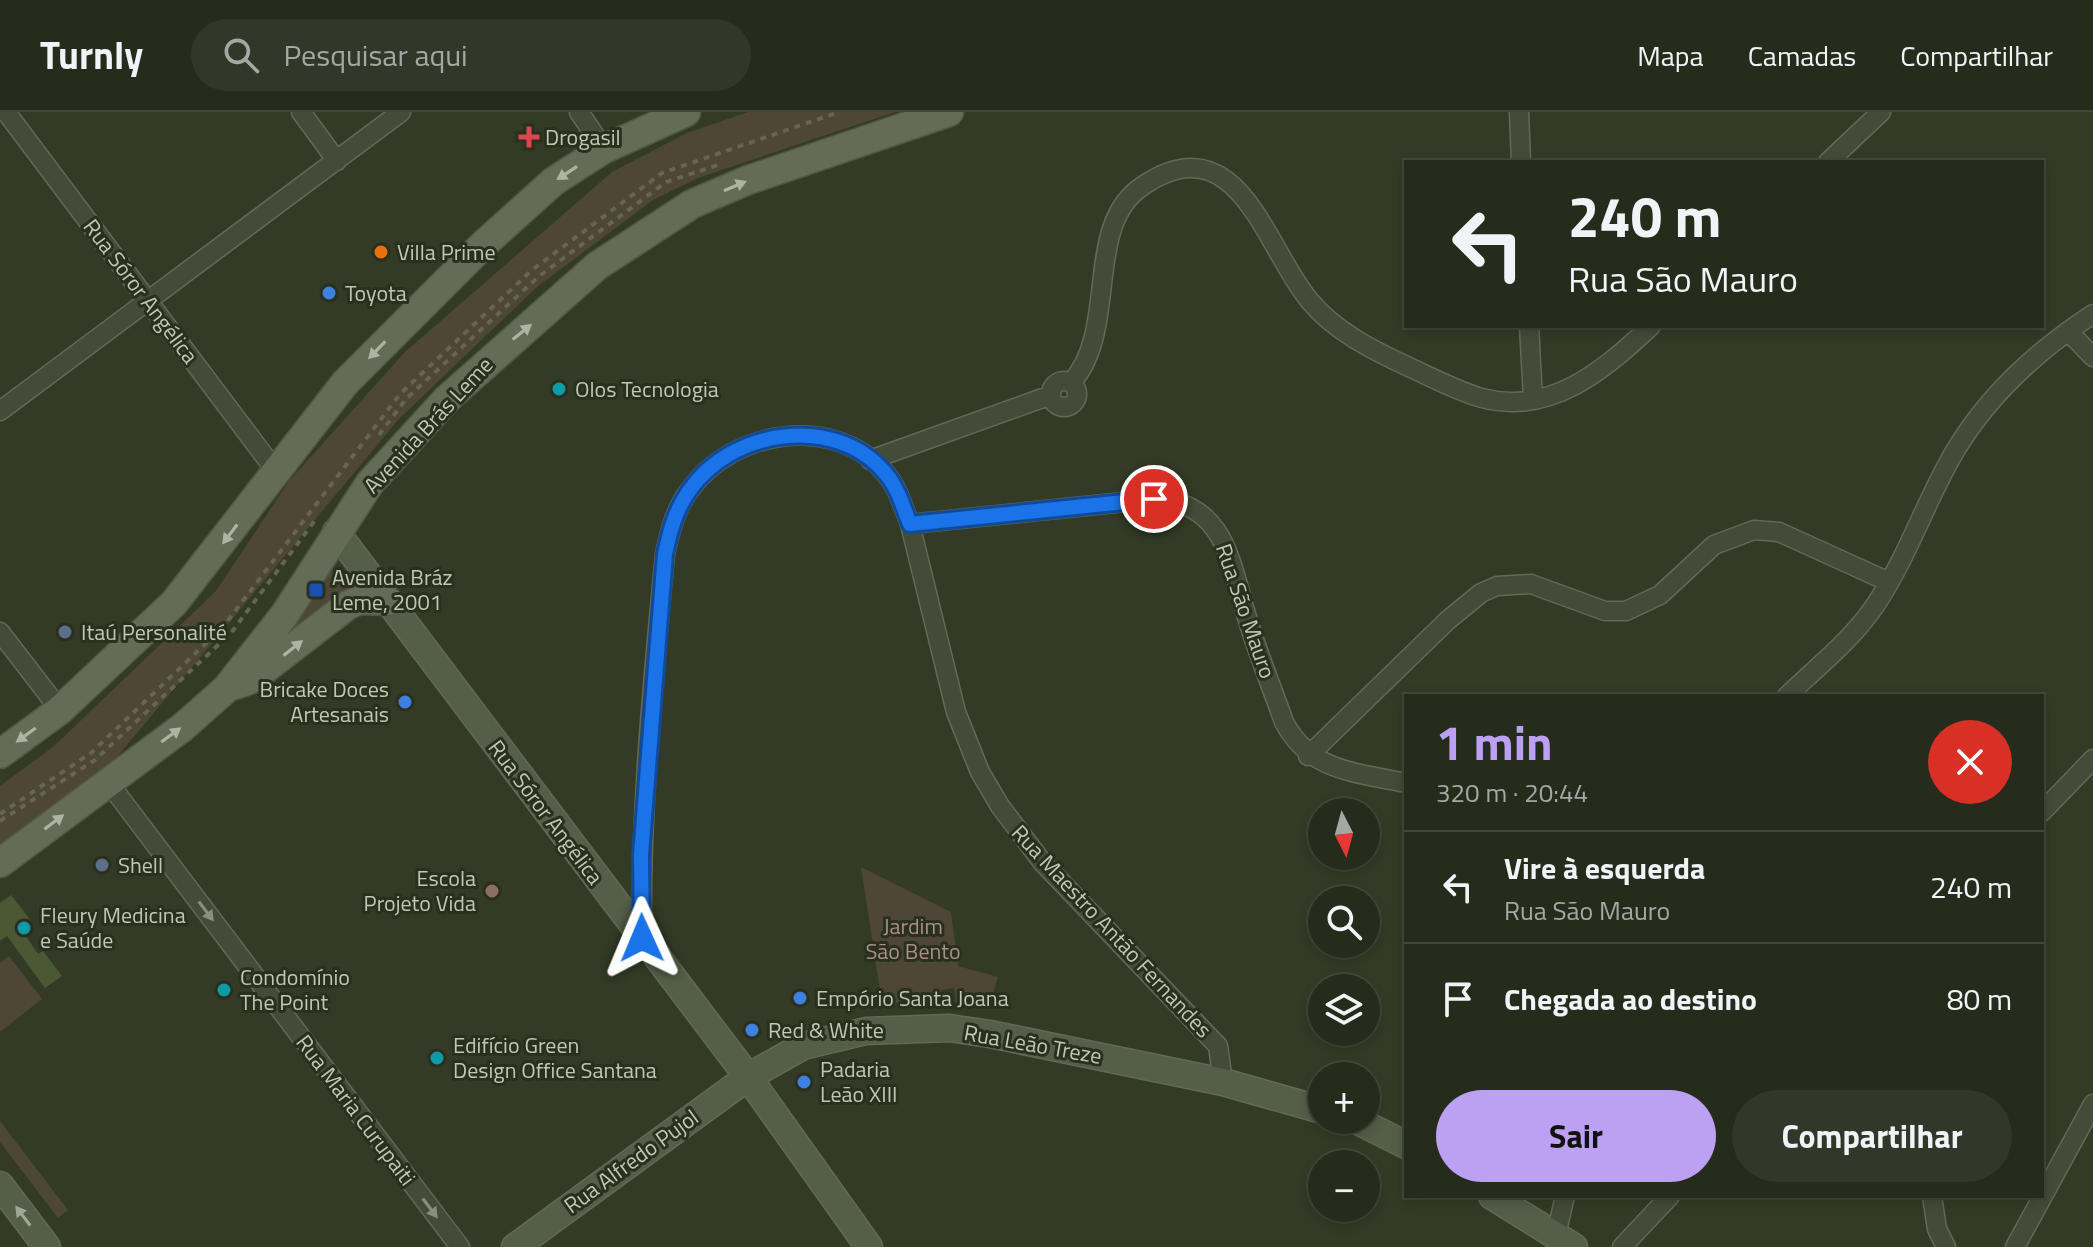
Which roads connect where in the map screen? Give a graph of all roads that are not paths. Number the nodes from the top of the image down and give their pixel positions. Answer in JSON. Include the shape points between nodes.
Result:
{"nodes":[{"id":1,"x":301,"y":112,"type":"edge"},
{"id":2,"x":401,"y":112,"type":"edge"},
{"id":3,"x":579,"y":112,"type":"edge"},
{"id":4,"x":686,"y":112,"type":"edge"},
{"id":5,"x":949,"y":112,"type":"edge"},
{"id":6,"x":1519,"y":112,"type":"edge"},
{"id":7,"x":1881,"y":112,"type":"edge"},
{"id":8,"x":7,"y":124,"type":"edge"},
{"id":9,"x":604,"y":149,"type":"junction"},
{"id":10,"x":1521,"y":160,"type":"edge"},
{"id":11,"x":1830,"y":160,"type":"edge"},
{"id":12,"x":337,"y":161,"type":"junction"},
{"id":13,"x":150,"y":302,"type":"junction"},
{"id":14,"x":2093,"y":314,"type":"edge"},
{"id":15,"x":1529,"y":328,"type":"edge"},
{"id":16,"x":1649,"y":328,"type":"edge"},
{"id":17,"x":2068,"y":331,"type":"junction"},
{"id":18,"x":2093,"y":357,"type":"edge"},
{"id":19,"x":1533,"y":399,"type":"junction"},
{"id":20,"x":0,"y":411,"type":"edge"},
{"id":21,"x":870,"y":460,"type":"junction"},
{"id":22,"x":275,"y":470,"type":"junction"},
{"id":23,"x":910,"y":524,"type":"junction"},
{"id":24,"x":336,"y":532,"type":"junction"},
{"id":25,"x":1889,"y":582,"type":"junction"},
{"id":26,"x":388,"y":601,"type":"junction"},
{"id":27,"x":0,"y":632,"type":"edge"},
{"id":28,"x":227,"y":688,"type":"junction"},
{"id":29,"x":1789,"y":694,"type":"edge"},
{"id":30,"x":60,"y":710,"type":"junction"},
{"id":31,"x":0,"y":754,"type":"edge"},
{"id":32,"x":1308,"y":756,"type":"junction"},
{"id":33,"x":2093,"y":759,"type":"edge"},
{"id":34,"x":108,"y":782,"type":"junction"},
{"id":35,"x":1404,"y":783,"type":"edge"},
{"id":36,"x":2044,"y":810,"type":"edge"},
{"id":37,"x":0,"y":863,"type":"edge"},
{"id":38,"x":642,"y":938,"type":"junction"},
{"id":39,"x":748,"y":1077,"type":"junction"},
{"id":40,"x":1223,"y":1082,"type":"junction"},
{"id":41,"x":2093,"y":1104,"type":"edge"},
{"id":42,"x":1308,"y":1106,"type":"edge"},
{"id":43,"x":1380,"y":1132,"type":"edge"},
{"id":44,"x":1404,"y":1144,"type":"edge"},
{"id":45,"x":0,"y":1185,"type":"edge"},
{"id":46,"x":2044,"y":1194,"type":"edge"},
{"id":47,"x":1495,"y":1198,"type":"edge"},
{"id":48,"x":1565,"y":1198,"type":"edge"},
{"id":49,"x":1668,"y":1198,"type":"edge"},
{"id":50,"x":1932,"y":1198,"type":"edge"},
{"id":51,"x":2042,"y":1198,"type":"edge"},
{"id":52,"x":1565,"y":1241,"type":"edge"},
{"id":53,"x":47,"y":1247,"type":"edge"},
{"id":54,"x":460,"y":1247,"type":"edge"},
{"id":55,"x":515,"y":1247,"type":"edge"},
{"id":56,"x":869,"y":1247,"type":"edge"},
{"id":57,"x":1622,"y":1247,"type":"edge"},
{"id":58,"x":1946,"y":1247,"type":"edge"},
{"id":59,"x":2015,"y":1247,"type":"edge"}],
"edges":[{"from":1,"to":12,"type":"street"},
{"from":2,"to":12,"type":"street"},
{"from":3,"to":9,"type":"street"},
{"from":4,"to":9,"type":"main road"},
{"from":24,"to":5,"type":"main road","name":"Avenida Brás Leme","one_way":true,"via":[[370,483],[447,399],[597,266],[692,204]]},
{"from":6,"to":10,"type":"street"},
{"from":7,"to":11,"type":"street"},
{"from":8,"to":13,"type":"street","name":"Rua Sóror Angélica"},
{"from":9,"to":22,"type":"main road","one_way":true,"via":[[554,181],[484,244],[345,383]]},
{"from":12,"to":13,"type":"street"},
{"from":13,"to":20,"type":"street"},
{"from":13,"to":22,"type":"street","name":"Rua Sóror Angélica"},
{"from":14,"to":17,"type":"street"},
{"from":15,"to":19,"type":"street"},
{"from":16,"to":19,"type":"street","via":[[1597,373],[1569,390]]},
{"from":17,"to":18,"type":"street"},
{"from":17,"to":25,"type":"street","via":[[1993,398],[1955,451]]},
{"from":19,"to":21,"type":"street","via":[[1505,402],[1467,393],[1352,336],[1310,302],[1237,187],[1202,169],[1162,175],[1141,186],[1121,208],[1111,230],[1091,350],[1071,383],[1077,393],[1070,405],[1056,405],[1051,395]]},
{"from":21,"to":23,"type":"street","name":"Rua Maestro Antão Fernandes","via":[[892,482]]},
{"from":21,"to":38,"type":"street","name":"Rua Maestro Antão Fernandes","via":[[820,437],[765,440],[722,460],[690,489],[679,508],[665,554],[648,737]]},
{"from":22,"to":30,"type":"main road","one_way":true,"via":[[174,603]]},
{"from":23,"to":32,"type":"street","name":"Rua São Mauro","via":[[1154,499],[1196,510],[1222,537],[1284,722]]},
{"from":23,"to":40,"type":"street","name":"Rua Maestro Antão Fernandes","via":[[956,712],[980,772],[1043,863],[1218,1046]]},
{"from":24,"to":26,"type":"main road","name":"Rua Sóror Angélica"},
{"from":24,"to":28,"type":"main road","name":"Avenida Brás Leme","via":[[285,614]]},
{"from":25,"to":29,"type":"street","via":[[1856,630]]},
{"from":25,"to":32,"type":"street","via":[[1779,532],[1754,530],[1714,545],[1660,595],[1626,611],[1605,611],[1531,584],[1497,586],[1448,620]]},
{"from":28,"to":26,"type":"main road","one_way":true,"via":[[252,679],[348,605]]},
{"from":26,"to":38,"type":"main road","name":"Rua Sóror Angélica"},
{"from":27,"to":30,"type":"street"},
{"from":34,"to":28,"type":"main road","name":"Avenida Brás Leme","one_way":true},
{"from":30,"to":31,"type":"main road","one_way":true},
{"from":32,"to":35,"type":"street"},
{"from":33,"to":36,"type":"street"},
{"from":37,"to":34,"type":"main road","name":"Avenida Brás Leme","one_way":true},
{"from":34,"to":54,"type":"street","name":"Rua Maria Curupaiti","one_way":true},
{"from":38,"to":39,"type":"main road","name":"Rua Sóror Angélica"},
{"from":39,"to":40,"type":"main road","name":"Rua Leão Treze","via":[[803,1046],[902,1027],[990,1034]]},
{"from":39,"to":55,"type":"main road","name":"Rua Alfredo Pujol"},
{"from":39,"to":56,"type":"main road","name":"Rua Sóror Angélica"},
{"from":40,"to":42,"type":"main road","name":"Rua Leão Treze"},
{"from":41,"to":46,"type":"street"},
{"from":43,"to":44,"type":"main road"},
{"from":53,"to":45,"type":"main road","one_way":true},
{"from":47,"to":52,"type":"main road"},
{"from":48,"to":52,"type":"street"},
{"from":49,"to":57,"type":"street"},
{"from":50,"to":58,"type":"street"},
{"from":51,"to":59,"type":"street"}]}
